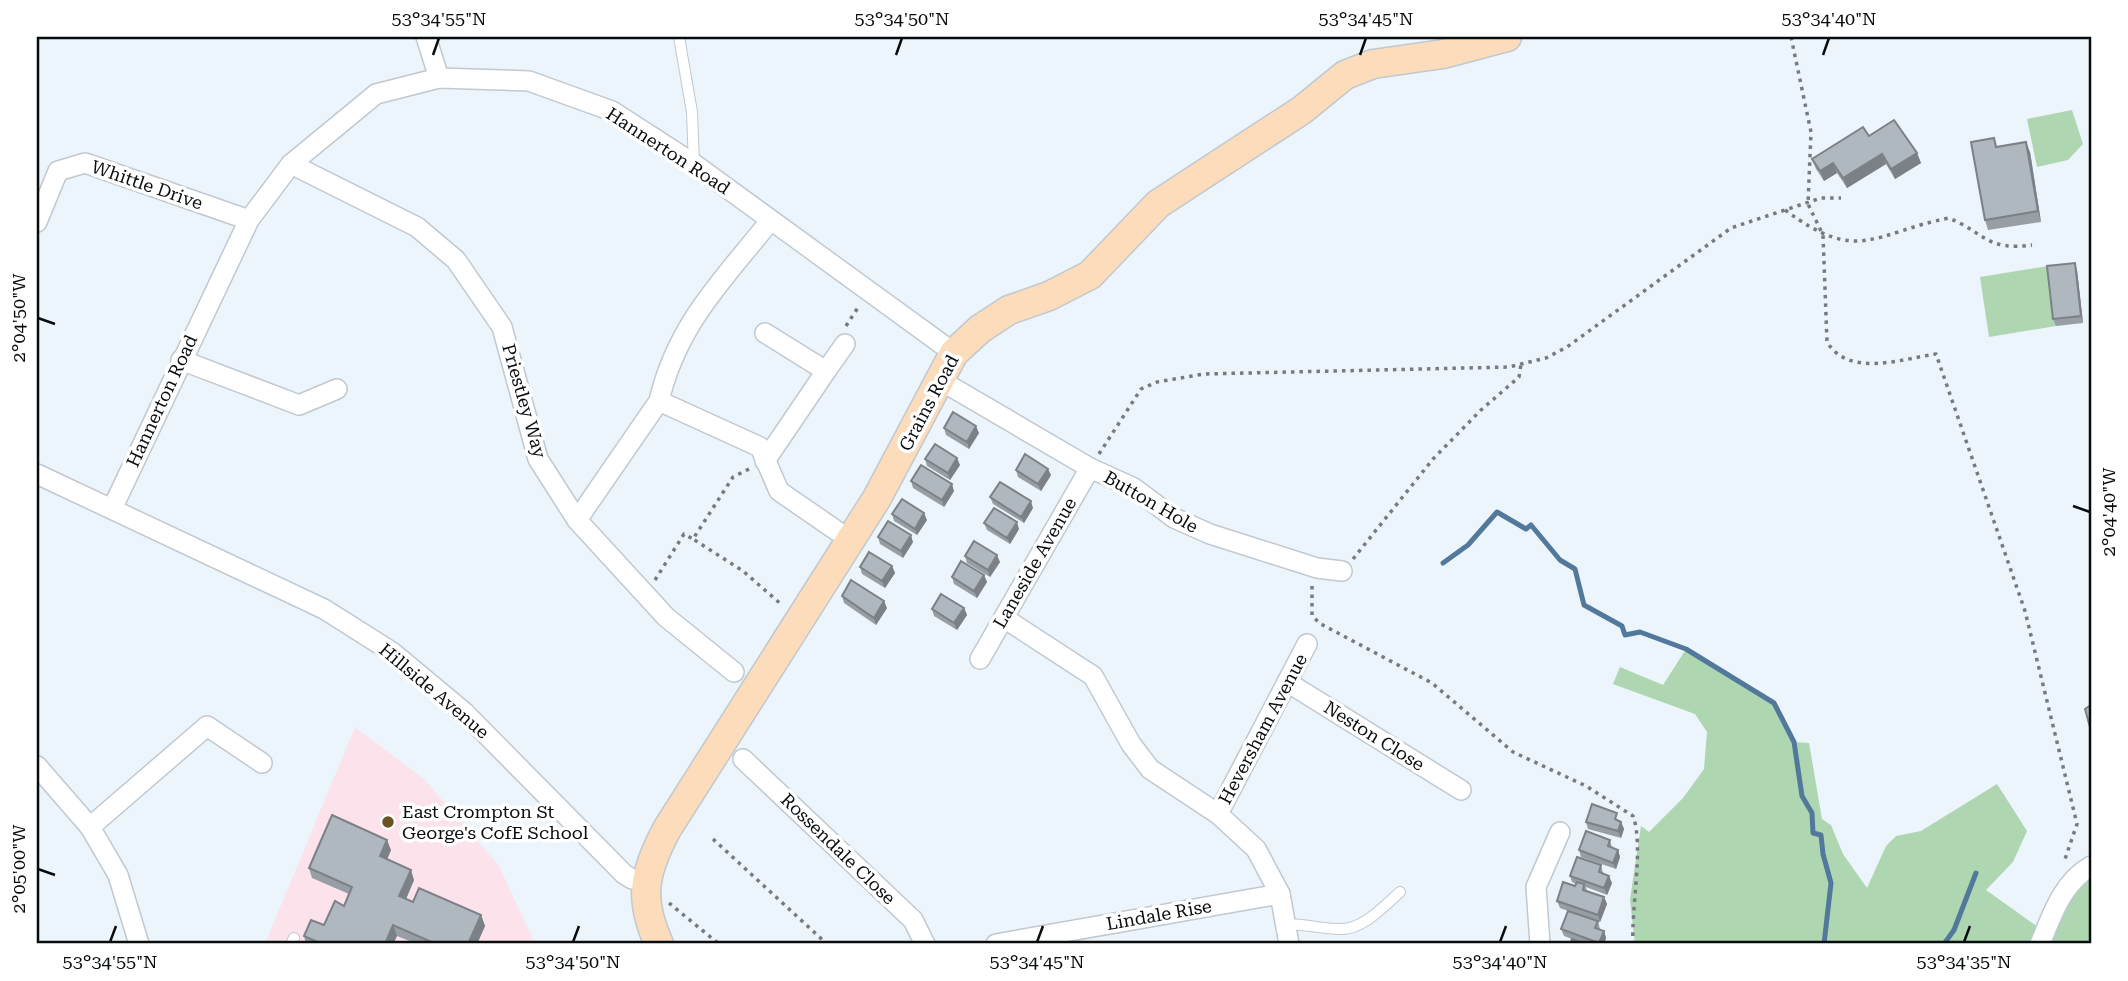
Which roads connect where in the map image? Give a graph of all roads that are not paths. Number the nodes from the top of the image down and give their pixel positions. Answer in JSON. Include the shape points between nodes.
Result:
{"nodes":[{"id":1,"x":426,"y":37,"type":"edge"},
{"id":2,"x":679,"y":37,"type":"edge"},
{"id":3,"x":1507,"y":37,"type":"edge"},
{"id":4,"x":439,"y":78,"type":"junction"},
{"id":5,"x":291,"y":164,"type":"junction"},
{"id":6,"x":694,"y":164,"type":"junction"},
{"id":7,"x":249,"y":220,"type":"junction"},
{"id":8,"x":771,"y":221,"type":"junction"},
{"id":9,"x":37,"y":222,"type":"edge"},
{"id":10,"x":765,"y":333,"type":"dead end"},
{"id":11,"x":845,"y":344,"type":"road end"},
{"id":12,"x":954,"y":353,"type":"junction"},
{"id":13,"x":181,"y":360,"type":"junction"},
{"id":14,"x":826,"y":371,"type":"junction"},
{"id":15,"x":937,"y":379,"type":"junction"},
{"id":16,"x":337,"y":389,"type":"dead end"},
{"id":17,"x":659,"y":401,"type":"junction"},
{"id":18,"x":765,"y":461,"type":"junction"},
{"id":19,"x":1090,"y":468,"type":"junction"},
{"id":20,"x":37,"y":474,"type":"edge"},
{"id":21,"x":112,"y":509,"type":"junction"},
{"id":22,"x":577,"y":520,"type":"junction"},
{"id":23,"x":837,"y":531,"type":"dead end"},
{"id":24,"x":1342,"y":571,"type":"road end"},
{"id":25,"x":1004,"y":618,"type":"junction"},
{"id":26,"x":1307,"y":644,"type":"dead end"},
{"id":27,"x":980,"y":659,"type":"dead end"},
{"id":28,"x":734,"y":672,"type":"dead end"},
{"id":29,"x":1287,"y":682,"type":"junction"},
{"id":30,"x":743,"y":759,"type":"dead end"},
{"id":31,"x":262,"y":763,"type":"dead end"},
{"id":32,"x":37,"y":766,"type":"edge"},
{"id":33,"x":1461,"y":790,"type":"dead end"},
{"id":34,"x":1219,"y":814,"type":"junction"},
{"id":35,"x":90,"y":827,"type":"junction"},
{"id":36,"x":1560,"y":832,"type":"dead end"},
{"id":37,"x":2085,"y":870,"type":"edge"},
{"id":38,"x":645,"y":888,"type":"junction"},
{"id":39,"x":1400,"y":892,"type":"dead end"},
{"id":40,"x":1280,"y":894,"type":"junction"},
{"id":41,"x":1286,"y":924,"type":"junction"},
{"id":42,"x":139,"y":944,"type":"edge"},
{"id":43,"x":659,"y":944,"type":"edge"},
{"id":44,"x":925,"y":944,"type":"edge"},
{"id":45,"x":996,"y":944,"type":"edge"},
{"id":46,"x":1289,"y":944,"type":"edge"},
{"id":47,"x":1540,"y":944,"type":"edge"},
{"id":48,"x":2040,"y":944,"type":"edge"}],
"edges":[{"from":1,"to":4,"type":"street"},
{"from":2,"to":6,"type":"lane","via":[[692,112]]},
{"from":3,"to":12,"type":"street","name":"Grains Road","via":[[1443,54],[1373,64],[1345,75],[1291,117],[1158,204],[1090,275],[1009,310]]},
{"from":4,"to":5,"type":"street","name":"Hannerton Road","via":[[376,94]]},
{"from":4,"to":6,"type":"street","name":"Hannerton Road","via":[[529,81],[612,111]]},
{"from":5,"to":7,"type":"street","name":"Hannerton Road"},
{"from":5,"to":22,"type":"street","name":"Priestley Way","via":[[417,227],[456,260],[502,327],[538,459]]},
{"from":6,"to":8,"type":"street","name":"Hannerton Road"},
{"from":7,"to":9,"type":"street","name":"Whittle Drive","via":[[85,163],[58,171]]},
{"from":7,"to":13,"type":"street","name":"Hannerton Road"},
{"from":8,"to":12,"type":"street","name":"Hannerton Road"},
{"from":8,"to":17,"type":"street","via":[[690,320]]},
{"from":10,"to":14,"type":"street"},
{"from":11,"to":14,"type":"street"},
{"from":12,"to":15,"type":"street","name":"Grains Road"},
{"from":13,"to":16,"type":"street","via":[[299,405]]},
{"from":13,"to":21,"type":"street","name":"Hannerton Road"},
{"from":14,"to":18,"type":"street"},
{"from":15,"to":19,"type":"street","name":"Button Hole"},
{"from":15,"to":38,"type":"street","name":"Grains Road","via":[[877,498],[667,829],[652,858]]},
{"from":17,"to":18,"type":"street","via":[[760,447]]},
{"from":17,"to":22,"type":"street"},
{"from":18,"to":23,"type":"street","via":[[779,491]]},
{"from":19,"to":24,"type":"street","name":"Button Hole","via":[[1134,488],[1174,518],[1210,534],[1317,568]]},
{"from":19,"to":25,"type":"street","name":"Laneside Avenue"},
{"from":20,"to":21,"type":"street","name":"Hillside Avenue"},
{"from":21,"to":38,"type":"street","name":"Hillside Avenue","via":[[324,609],[392,652],[464,712],[624,874]]},
{"from":22,"to":28,"type":"street","name":"Priestley Way","via":[[666,617]]},
{"from":25,"to":27,"type":"street","name":"Laneside Avenue"},
{"from":25,"to":34,"type":"street","via":[[1093,676],[1130,744],[1150,769]]},
{"from":26,"to":29,"type":"street","name":"Heversham Avenue"},
{"from":29,"to":33,"type":"street","name":"Neston Close"},
{"from":29,"to":34,"type":"street","name":"Heversham Avenue"},
{"from":30,"to":44,"type":"street","name":"Rossendale Close","via":[[913,920]]},
{"from":31,"to":35,"type":"street","via":[[207,726]]},
{"from":32,"to":35,"type":"street"},
{"from":34,"to":40,"type":"street","via":[[1256,849]]},
{"from":35,"to":42,"type":"street","via":[[118,875]]},
{"from":36,"to":47,"type":"street","via":[[1536,887]]},
{"from":37,"to":48,"type":"street","via":[[2062,893]]},
{"from":38,"to":43,"type":"street","via":[[650,925]]},
{"from":39,"to":41,"type":"lane","via":[[1359,925],[1342,929]]},
{"from":40,"to":41,"type":"street"},
{"from":40,"to":45,"type":"street","name":"Lindale Rise"},
{"from":41,"to":46,"type":"street"}]}
